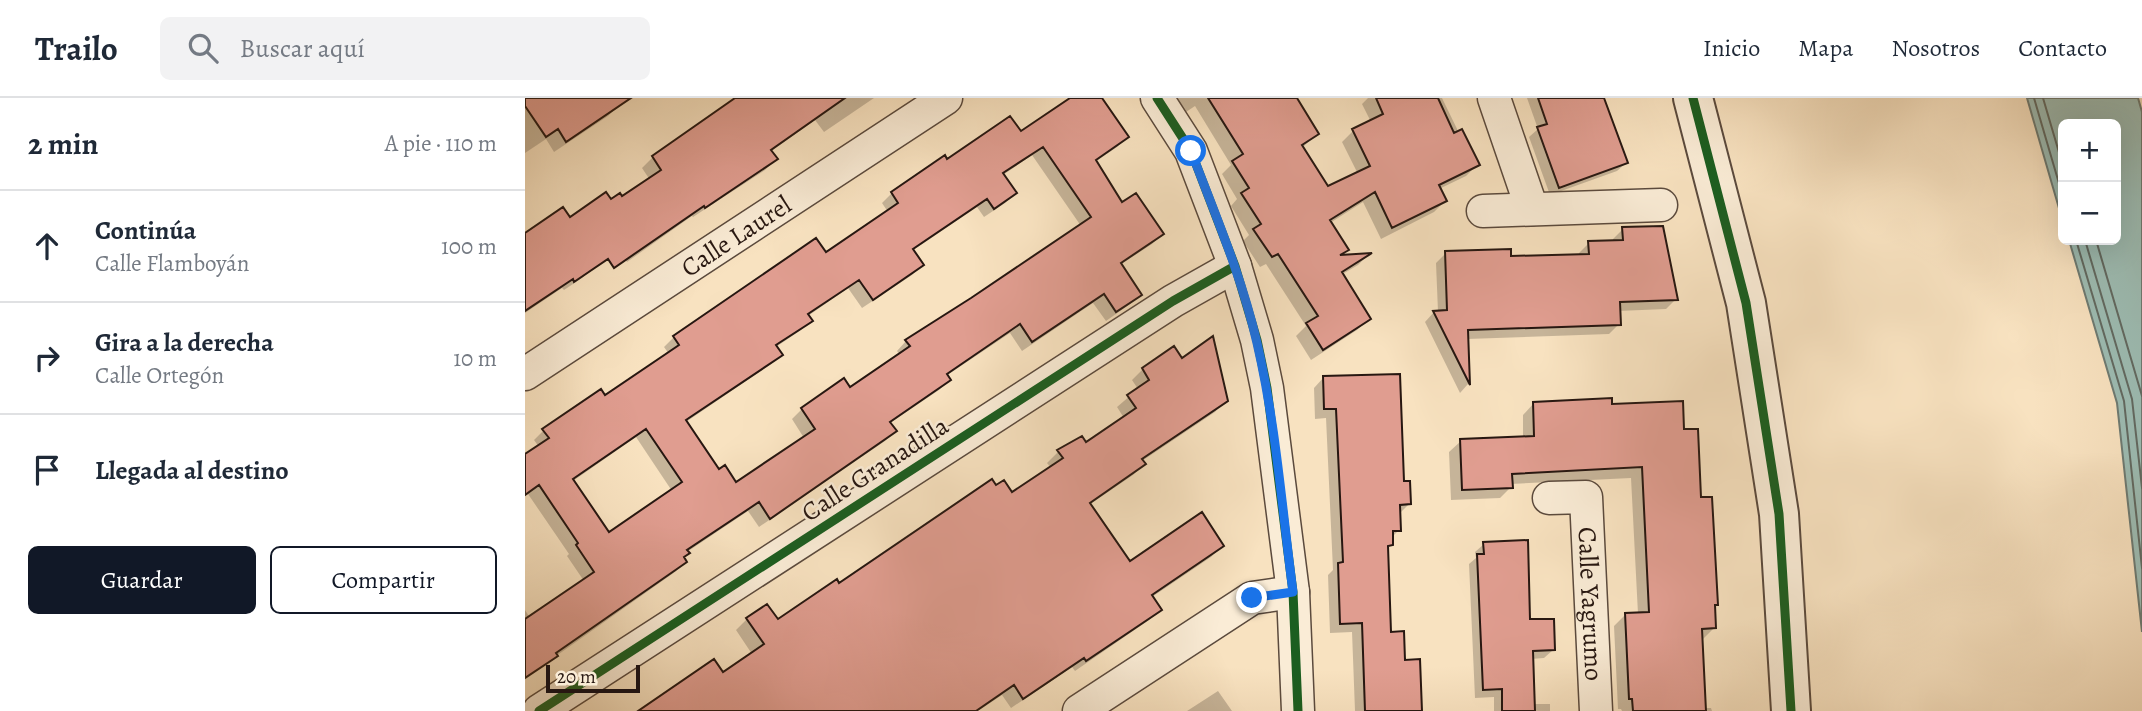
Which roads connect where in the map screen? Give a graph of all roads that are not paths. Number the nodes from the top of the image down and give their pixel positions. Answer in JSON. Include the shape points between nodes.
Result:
{"nodes":[{"id":1,"x":946,"y":98,"type":"edge"},
{"id":2,"x":1157,"y":98,"type":"edge"},
{"id":3,"x":1494,"y":98,"type":"edge"},
{"id":4,"x":1693,"y":98,"type":"edge"},
{"id":5,"x":1661,"y":205,"type":"dead end"},
{"id":6,"x":1532,"y":209,"type":"junction"},
{"id":7,"x":1483,"y":211,"type":"dead end"},
{"id":8,"x":1235,"y":266,"type":"junction"},
{"id":9,"x":525,"y":374,"type":"edge"},
{"id":10,"x":1549,"y":498,"type":"dead end"},
{"id":11,"x":1293,"y":592,"type":"junction"},
{"id":12,"x":539,"y":711,"type":"edge"},
{"id":13,"x":1079,"y":711,"type":"edge"},
{"id":14,"x":1298,"y":711,"type":"edge"},
{"id":15,"x":1596,"y":711,"type":"edge"},
{"id":16,"x":1791,"y":711,"type":"edge"}],
"edges":[{"from":1,"to":9,"type":"street","name":"Calle Laurel"},
{"from":2,"to":8,"type":"street","via":[[1191,151]]},
{"from":3,"to":6,"type":"street"},
{"from":4,"to":16,"type":"street","via":[[1748,316],[1779,514]]},
{"from":5,"to":6,"type":"street"},
{"from":6,"to":7,"type":"street"},
{"from":8,"to":11,"type":"street","via":[[1267,388]]},
{"from":8,"to":12,"type":"street","name":"Calle Granadilla","via":[[1173,301]]},
{"from":10,"to":15,"type":"street","name":"Calle Yagrumo","via":[[1586,497]]},
{"from":11,"to":13,"type":"street","via":[[1252,598]]},
{"from":11,"to":14,"type":"street"}]}
